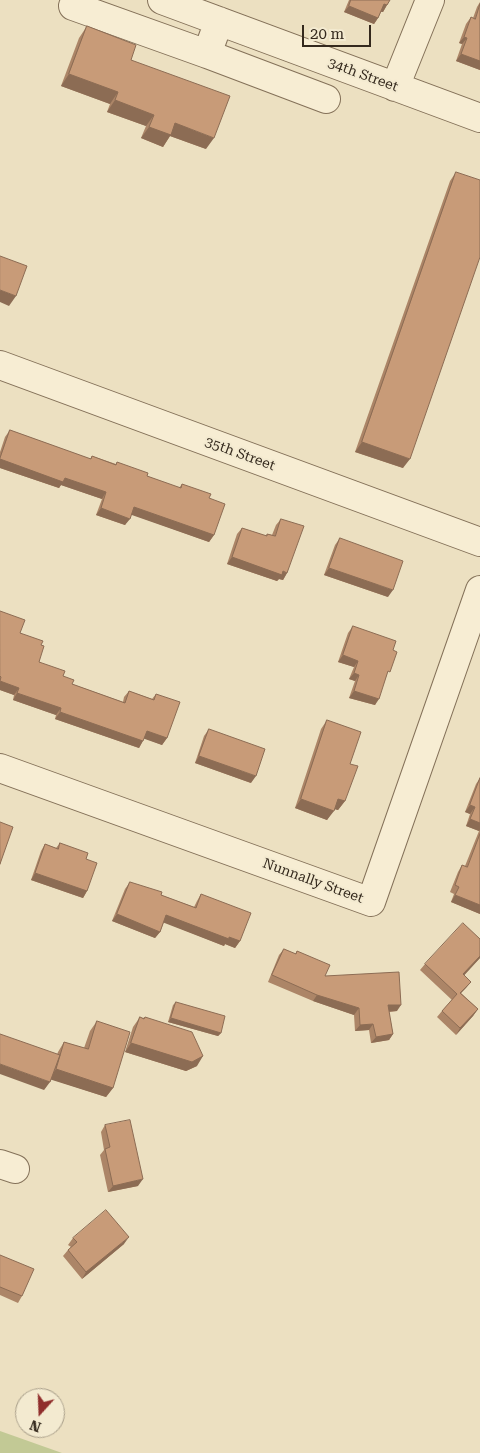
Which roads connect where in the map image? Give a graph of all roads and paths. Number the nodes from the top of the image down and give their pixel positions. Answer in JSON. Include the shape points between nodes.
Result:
{"nodes":[{"id":1,"x":162,"y":0,"type":"edge"},
{"id":2,"x":430,"y":0,"type":"edge"},
{"id":3,"x":73,"y":6,"type":"dead end"},
{"id":4,"x":218,"y":21,"type":"junction"},
{"id":5,"x":208,"y":54,"type":"junction"},
{"id":6,"x":395,"y":87,"type":"junction"},
{"id":7,"x":326,"y":99,"type":"dead end"},
{"id":8,"x":480,"y":118,"type":"edge"},
{"id":9,"x":0,"y":365,"type":"edge"},
{"id":10,"x":480,"y":542,"type":"edge"},
{"id":11,"x":480,"y":590,"type":"edge"},
{"id":12,"x":0,"y":768,"type":"edge"}],
"edges":[{"from":1,"to":4,"type":"street","name":"34th Street"},
{"from":2,"to":6,"type":"street"},
{"from":3,"to":5,"type":"street"},
{"from":4,"to":5,"type":"street"},
{"from":4,"to":6,"type":"street","name":"34th Street"},
{"from":5,"to":7,"type":"street"},
{"from":6,"to":8,"type":"street","name":"34th Street"},
{"from":9,"to":10,"type":"street","name":"35th Street"},
{"from":11,"to":12,"type":"street","name":"Nunnally Street","via":[[371,902]]}]}
